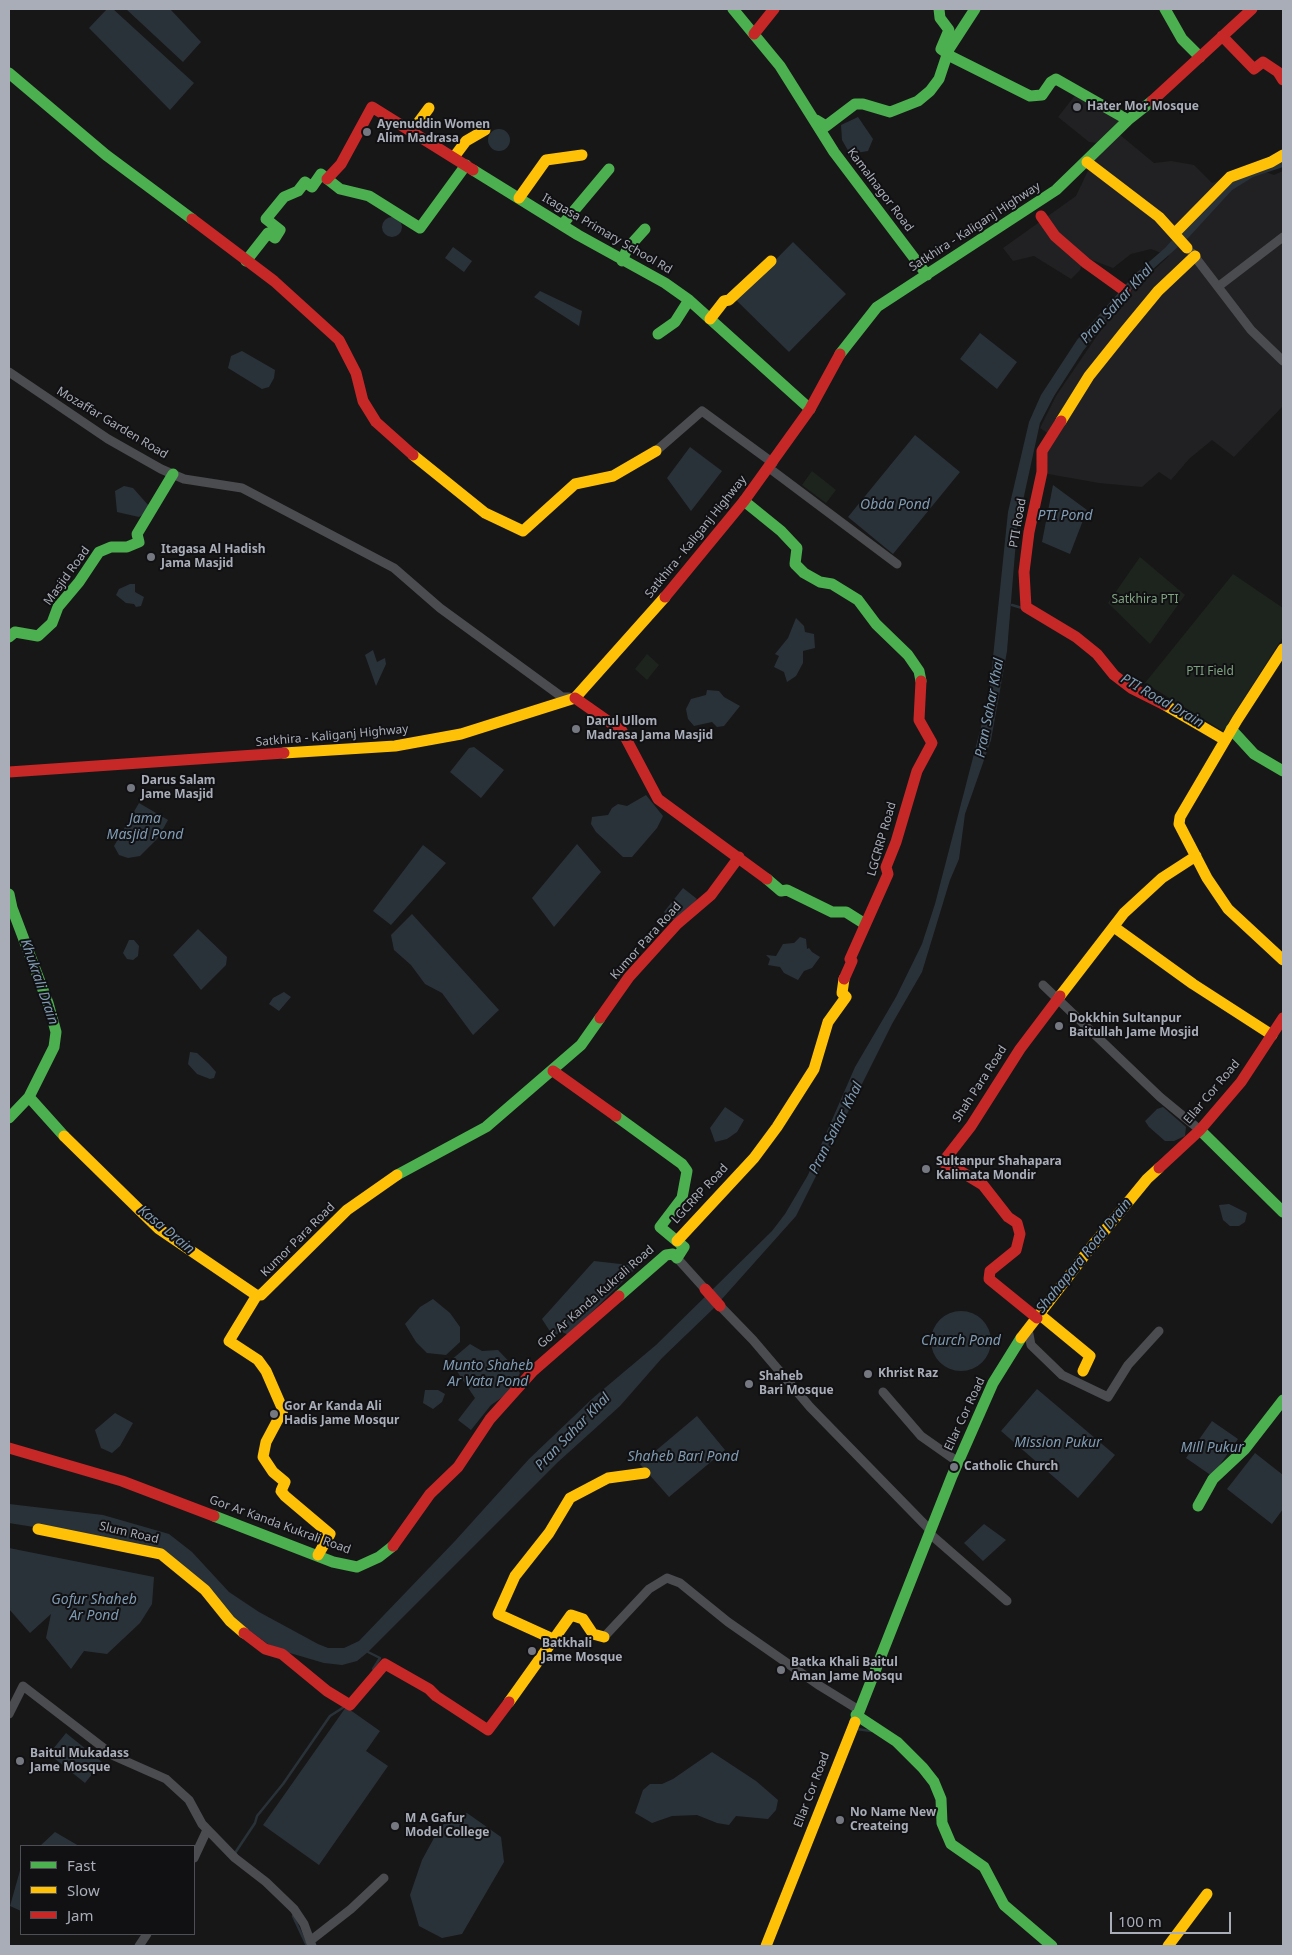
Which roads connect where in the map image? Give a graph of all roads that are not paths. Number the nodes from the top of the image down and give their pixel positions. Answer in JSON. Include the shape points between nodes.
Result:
{"nodes":[{"id":1,"x":733,"y":9,"type":"edge"},
{"id":2,"x":774,"y":9,"type":"edge"},
{"id":3,"x":939,"y":9,"type":"edge"},
{"id":4,"x":975,"y":9,"type":"edge"},
{"id":5,"x":1165,"y":9,"type":"edge"},
{"id":6,"x":1252,"y":9,"type":"edge"},
{"id":7,"x":754,"y":34,"type":"junction"},
{"id":8,"x":1222,"y":36,"type":"junction"},
{"id":9,"x":947,"y":53,"type":"junction"},
{"id":10,"x":1200,"y":57,"type":"junction"},
{"id":11,"x":9,"y":73,"type":"edge"},
{"id":12,"x":1283,"y":80,"type":"edge"},
{"id":13,"x":429,"y":108,"type":"dead end"},
{"id":14,"x":816,"y":120,"type":"junction"},
{"id":15,"x":1128,"y":120,"type":"junction"},
{"id":16,"x":485,"y":130,"type":"dead end"},
{"id":17,"x":412,"y":132,"type":"junction"},
{"id":18,"x":582,"y":155,"type":"dead end"},
{"id":19,"x":1283,"y":155,"type":"edge"},
{"id":20,"x":454,"y":158,"type":"junction"},
{"id":21,"x":1087,"y":162,"type":"junction"},
{"id":22,"x":466,"y":165,"type":"junction"},
{"id":23,"x":609,"y":169,"type":"dead end"},
{"id":24,"x":327,"y":179,"type":"junction"},
{"id":25,"x":518,"y":198,"type":"junction"},
{"id":26,"x":1041,"y":216,"type":"dead end"},
{"id":27,"x":562,"y":225,"type":"junction"},
{"id":28,"x":645,"y":228,"type":"dead end"},
{"id":29,"x":1175,"y":233,"type":"junction"},
{"id":30,"x":1283,"y":237,"type":"edge"},
{"id":31,"x":1191,"y":252,"type":"junction"},
{"id":32,"x":246,"y":261,"type":"junction"},
{"id":33,"x":622,"y":261,"type":"junction"},
{"id":34,"x":771,"y":261,"type":"dead end"},
{"id":35,"x":927,"y":275,"type":"junction"},
{"id":36,"x":1219,"y":286,"type":"junction"},
{"id":37,"x":1125,"y":291,"type":"dead end"},
{"id":38,"x":689,"y":300,"type":"junction"},
{"id":39,"x":710,"y":319,"type":"junction"},
{"id":40,"x":658,"y":334,"type":"dead end"},
{"id":41,"x":1283,"y":361,"type":"edge"},
{"id":42,"x":9,"y":372,"type":"edge"},
{"id":43,"x":810,"y":409,"type":"junction"},
{"id":44,"x":656,"y":451,"type":"joint"},
{"id":45,"x":771,"y":466,"type":"junction"},
{"id":46,"x":173,"y":474,"type":"junction"},
{"id":47,"x":744,"y":502,"type":"junction"},
{"id":48,"x":897,"y":564,"type":"dead end"},
{"id":49,"x":9,"y":637,"type":"edge"},
{"id":50,"x":1283,"y":649,"type":"edge"},
{"id":51,"x":575,"y":698,"type":"junction"},
{"id":52,"x":1231,"y":729,"type":"junction"},
{"id":53,"x":1225,"y":740,"type":"junction"},
{"id":54,"x":1283,"y":771,"type":"edge"},
{"id":55,"x":9,"y":772,"type":"edge"},
{"id":56,"x":1196,"y":856,"type":"junction"},
{"id":57,"x":738,"y":857,"type":"junction"},
{"id":58,"x":9,"y":894,"type":"edge"},
{"id":59,"x":865,"y":924,"type":"junction"},
{"id":60,"x":1114,"y":927,"type":"junction"},
{"id":61,"x":1283,"y":960,"type":"edge"},
{"id":62,"x":1043,"y":985,"type":"dead end"},
{"id":63,"x":1059,"y":1000,"type":"junction"},
{"id":64,"x":1279,"y":1027,"type":"edge"},
{"id":65,"x":552,"y":1071,"type":"junction"},
{"id":66,"x":29,"y":1097,"type":"junction"},
{"id":67,"x":9,"y":1118,"type":"edge"},
{"id":68,"x":1200,"y":1130,"type":"junction"},
{"id":69,"x":1283,"y":1212,"type":"edge"},
{"id":70,"x":676,"y":1240,"type":"junction"},
{"id":71,"x":677,"y":1258,"type":"junction"},
{"id":72,"x":705,"y":1289,"type":"joint"},
{"id":73,"x":258,"y":1295,"type":"junction"},
{"id":74,"x":720,"y":1306,"type":"joint"},
{"id":75,"x":1038,"y":1316,"type":"junction"},
{"id":76,"x":1028,"y":1329,"type":"junction"},
{"id":77,"x":1159,"y":1331,"type":"dead end"},
{"id":78,"x":1083,"y":1372,"type":"dead end"},
{"id":79,"x":883,"y":1392,"type":"dead end"},
{"id":80,"x":1283,"y":1400,"type":"edge"},
{"id":81,"x":9,"y":1448,"type":"edge"},
{"id":82,"x":958,"y":1462,"type":"junction"},
{"id":83,"x":645,"y":1473,"type":"dead end"},
{"id":84,"x":1198,"y":1506,"type":"dead end"},
{"id":85,"x":38,"y":1529,"type":"dead end"},
{"id":86,"x":930,"y":1531,"type":"junction"},
{"id":87,"x":318,"y":1555,"type":"junction"},
{"id":88,"x":1007,"y":1601,"type":"dead end"},
{"id":89,"x":604,"y":1638,"type":"joint"},
{"id":90,"x":553,"y":1639,"type":"junction"},
{"id":91,"x":857,"y":1712,"type":"junction"},
{"id":92,"x":9,"y":1714,"type":"edge"},
{"id":93,"x":207,"y":1830,"type":"junction"},
{"id":94,"x":195,"y":1856,"type":"edge"},
{"id":95,"x":384,"y":1878,"type":"dead end"},
{"id":96,"x":1207,"y":1894,"type":"dead end"},
{"id":97,"x":146,"y":1935,"type":"edge"},
{"id":98,"x":311,"y":1944,"type":"edge"},
{"id":99,"x":139,"y":1946,"type":"edge"},
{"id":100,"x":766,"y":1946,"type":"edge"},
{"id":101,"x":1052,"y":1946,"type":"edge"},
{"id":102,"x":1168,"y":1946,"type":"edge"}],
"edges":[{"from":1,"to":7,"type":"main road","name":"Kamalnagor Road"},
{"from":2,"to":7,"type":"main road"},
{"from":3,"to":9,"type":"main road","via":[[940,18],[949,30],[941,46]]},
{"from":4,"to":9,"type":"main road"},
{"from":5,"to":10,"type":"main road","via":[[1182,39]]},
{"from":6,"to":8,"type":"main road","name":"Satkhira - Kaliganj Highway"},
{"from":7,"to":14,"type":"main road","name":"Kamalnagor Road"},
{"from":8,"to":10,"type":"main road","name":"Satkhira - Kaliganj Highway"},
{"from":8,"to":12,"type":"main road","via":[[1254,69],[1263,62],[1278,72]]},
{"from":9,"to":14,"type":"main road","via":[[939,79],[918,101],[890,112],[859,103],[826,126]]},
{"from":9,"to":15,"type":"main road","via":[[1030,96],[1042,95],[1056,79]]},
{"from":10,"to":15,"type":"main road","name":"Satkhira - Kaliganj Highway"},
{"from":11,"to":32,"type":"main road","via":[[106,156]]},
{"from":13,"to":17,"type":"main road"},
{"from":14,"to":35,"type":"main road","name":"Kamalnagor Road","via":[[834,152]]},
{"from":15,"to":21,"type":"main road","name":"Satkhira - Kaliganj Highway"},
{"from":16,"to":20,"type":"main road","via":[[466,141]]},
{"from":17,"to":20,"type":"main road","name":"Itagasa Primary School Rd"},
{"from":17,"to":24,"type":"main road","name":"Itagasa Primary School Rd","via":[[372,107],[341,164]]},
{"from":18,"to":25,"type":"main road","via":[[546,160]]},
{"from":19,"to":29,"type":"main road","via":[[1230,177]]},
{"from":20,"to":22,"type":"main road","name":"Itagasa Primary School Rd"},
{"from":21,"to":29,"type":"main road"},
{"from":21,"to":35,"type":"main road","name":"Satkhira - Kaliganj Highway","via":[[1056,190]]},
{"from":22,"to":24,"type":"main road","via":[[420,228],[369,196],[340,189]]},
{"from":22,"to":25,"type":"main road","name":"Itagasa Primary School Rd"},
{"from":23,"to":27,"type":"main road"},
{"from":24,"to":32,"type":"main road","via":[[321,174],[312,187],[305,182],[298,191],[284,197],[266,219],[280,230],[275,238],[268,233]]},
{"from":25,"to":27,"type":"main road","name":"Itagasa Primary School Rd"},
{"from":26,"to":37,"type":"main road","via":[[1055,236]]},
{"from":27,"to":33,"type":"main road","name":"Itagasa Primary School Rd"},
{"from":28,"to":33,"type":"main road","via":[[627,249]]},
{"from":29,"to":31,"type":"main road"},
{"from":30,"to":36,"type":"street"},
{"from":31,"to":36,"type":"street"},
{"from":31,"to":53,"type":"main road","name":"PTI Road","via":[[1089,376],[1042,451],[1042,472],[1024,572],[1026,607],[1076,637],[1097,654],[1114,675],[1136,691]]},
{"from":32,"to":44,"type":"main road","via":[[307,309],[339,340],[356,373],[363,401],[376,422],[485,513],[523,531],[575,484],[613,476]]},
{"from":33,"to":38,"type":"main road","name":"Itagasa Primary School Rd","via":[[666,283]]},
{"from":34,"to":39,"type":"main road","via":[[724,301]]},
{"from":35,"to":43,"type":"main road","name":"Satkhira - Kaliganj Highway","via":[[877,307],[844,345]]},
{"from":36,"to":41,"type":"street","via":[[1251,330]]},
{"from":38,"to":39,"type":"main road","name":"Itagasa Primary School Rd"},
{"from":38,"to":40,"type":"main road","via":[[675,322]]},
{"from":39,"to":43,"type":"main road","name":"Itagasa Primary School Rd"},
{"from":42,"to":46,"type":"street","name":"Mozaffar Garden Road","via":[[108,439]]},
{"from":43,"to":45,"type":"main road","name":"Satkhira - Kaliganj Highway"},
{"from":44,"to":45,"type":"street","via":[[702,411]]},
{"from":45,"to":47,"type":"main road","name":"Satkhira - Kaliganj Highway"},
{"from":45,"to":48,"type":"street"},
{"from":46,"to":49,"type":"main road","name":"Masjid Road","via":[[137,534],[139,542],[99,552],[58,608],[52,623],[38,636],[15,632]]},
{"from":46,"to":51,"type":"street","name":"Mozaffar Garden Road","via":[[184,479],[242,488],[372,555],[394,568],[440,608],[562,697]]},
{"from":47,"to":51,"type":"main road","name":"Satkhira - Kaliganj Highway","via":[[650,616]]},
{"from":47,"to":59,"type":"main road","name":"LGCRRP Road","via":[[797,548],[795,564],[804,573],[820,582],[832,584],[858,600],[919,671],[922,686],[919,720],[932,743],[918,771],[898,829],[886,867],[888,874]]},
{"from":50,"to":52,"type":"main road"},
{"from":51,"to":55,"type":"main road","name":"Satkhira - Kaliganj Highway","via":[[461,734],[395,746]]},
{"from":51,"to":57,"type":"main road","via":[[622,730],[658,799]]},
{"from":52,"to":53,"type":"main road"},
{"from":52,"to":54,"type":"main road","via":[[1254,754]]},
{"from":53,"to":56,"type":"main road","via":[[1180,817],[1179,824]]},
{"from":56,"to":60,"type":"main road","name":"Shah Para Road","via":[[1162,878],[1124,913]]},
{"from":56,"to":61,"type":"main road","via":[[1228,909]]},
{"from":57,"to":59,"type":"main road","via":[[781,891],[787,890],[832,912],[846,912]]},
{"from":57,"to":65,"type":"main road","name":"Kumor Para Road","via":[[711,894],[677,924],[629,977],[580,1045]]},
{"from":58,"to":66,"type":"main road","via":[[56,1032],[54,1047]]},
{"from":59,"to":70,"type":"main road","name":"LGCRRP Road","via":[[842,985],[842,993],[846,997],[828,1022],[814,1069],[754,1158]]},
{"from":60,"to":63,"type":"main road","name":"Shah Para Road"},
{"from":60,"to":64,"type":"main road","via":[[1193,984]]},
{"from":62,"to":63,"type":"street"},
{"from":63,"to":68,"type":"street","via":[[1160,1097]]},
{"from":63,"to":75,"type":"main road","name":"Shah Para Road","via":[[1020,1049],[971,1126],[943,1162],[983,1185],[1008,1217],[1017,1223],[1020,1234],[1016,1250],[990,1271],[989,1279]]},
{"from":64,"to":68,"type":"main road","name":"Ellar Cor Road","via":[[1241,1082]]},
{"from":65,"to":70,"type":"main road","via":[[682,1164],[687,1171],[682,1198],[660,1227]]},
{"from":65,"to":73,"type":"main road","name":"Kumor Para Road","via":[[486,1127],[401,1172],[347,1210],[270,1288]]},
{"from":66,"to":67,"type":"main road"},
{"from":66,"to":73,"type":"main road","name":"Kumor Para Road","via":[[80,1154],[159,1230]]},
{"from":68,"to":69,"type":"main road"},
{"from":68,"to":75,"type":"main road","name":"Ellar Cor Road","via":[[1147,1179]]},
{"from":70,"to":71,"type":"main road","via":[[684,1247]]},
{"from":71,"to":72,"type":"street"},
{"from":71,"to":87,"type":"main road","name":"Gor Ar Kanda Kukrali Road","via":[[666,1254],[533,1370],[388,1550],[368,1564],[357,1567]]},
{"from":72,"to":74,"type":"main road"},
{"from":73,"to":87,"type":"main road","via":[[229,1341],[258,1360],[283,1410],[266,1442],[263,1457],[285,1482],[281,1491],[285,1496],[330,1534]]},
{"from":74,"to":86,"type":"street","via":[[810,1407]]},
{"from":75,"to":76,"type":"main road","name":"Ellar Cor Road"},
{"from":75,"to":78,"type":"main road","via":[[1090,1356]]},
{"from":76,"to":77,"type":"street","via":[[1031,1345],[1062,1375],[1108,1397],[1128,1365]]},
{"from":76,"to":82,"type":"main road","name":"Ellar Cor Road","via":[[993,1383]]},
{"from":79,"to":82,"type":"street","via":[[921,1436]]},
{"from":80,"to":84,"type":"main road","via":[[1245,1450],[1213,1479]]},
{"from":81,"to":87,"type":"main road","name":"Gor Ar Kanda Kukrali Road","via":[[122,1481]]},
{"from":82,"to":86,"type":"main road","name":"Ellar Cor Road"},
{"from":83,"to":90,"type":"main road","via":[[608,1478],[570,1498],[549,1533],[514,1576],[498,1614]]},
{"from":85,"to":90,"type":"main road","name":"Slum Road","via":[[161,1554],[205,1590],[221,1612],[265,1649],[282,1654],[327,1692],[350,1705],[385,1664],[429,1689],[488,1730]]},
{"from":86,"to":88,"type":"street"},
{"from":86,"to":91,"type":"main road","name":"Ellar Cor Road"},
{"from":89,"to":90,"type":"main road","via":[[593,1634],[584,1619],[571,1615]]},
{"from":89,"to":91,"type":"street","via":[[649,1589],[667,1578],[680,1583],[728,1622]]},
{"from":91,"to":100,"type":"main road","name":"Ellar Cor Road"},
{"from":91,"to":101,"type":"main road","via":[[897,1742],[923,1768],[941,1799],[942,1823],[951,1844],[984,1868],[1004,1905]]},
{"from":92,"to":93,"type":"street","via":[[23,1686],[114,1756],[166,1779],[189,1800]]},
{"from":93,"to":94,"type":"street"},
{"from":93,"to":98,"type":"street","via":[[294,1909]]},
{"from":95,"to":98,"type":"street"},
{"from":96,"to":102,"type":"main road"},
{"from":97,"to":99,"type":"street"}]}
